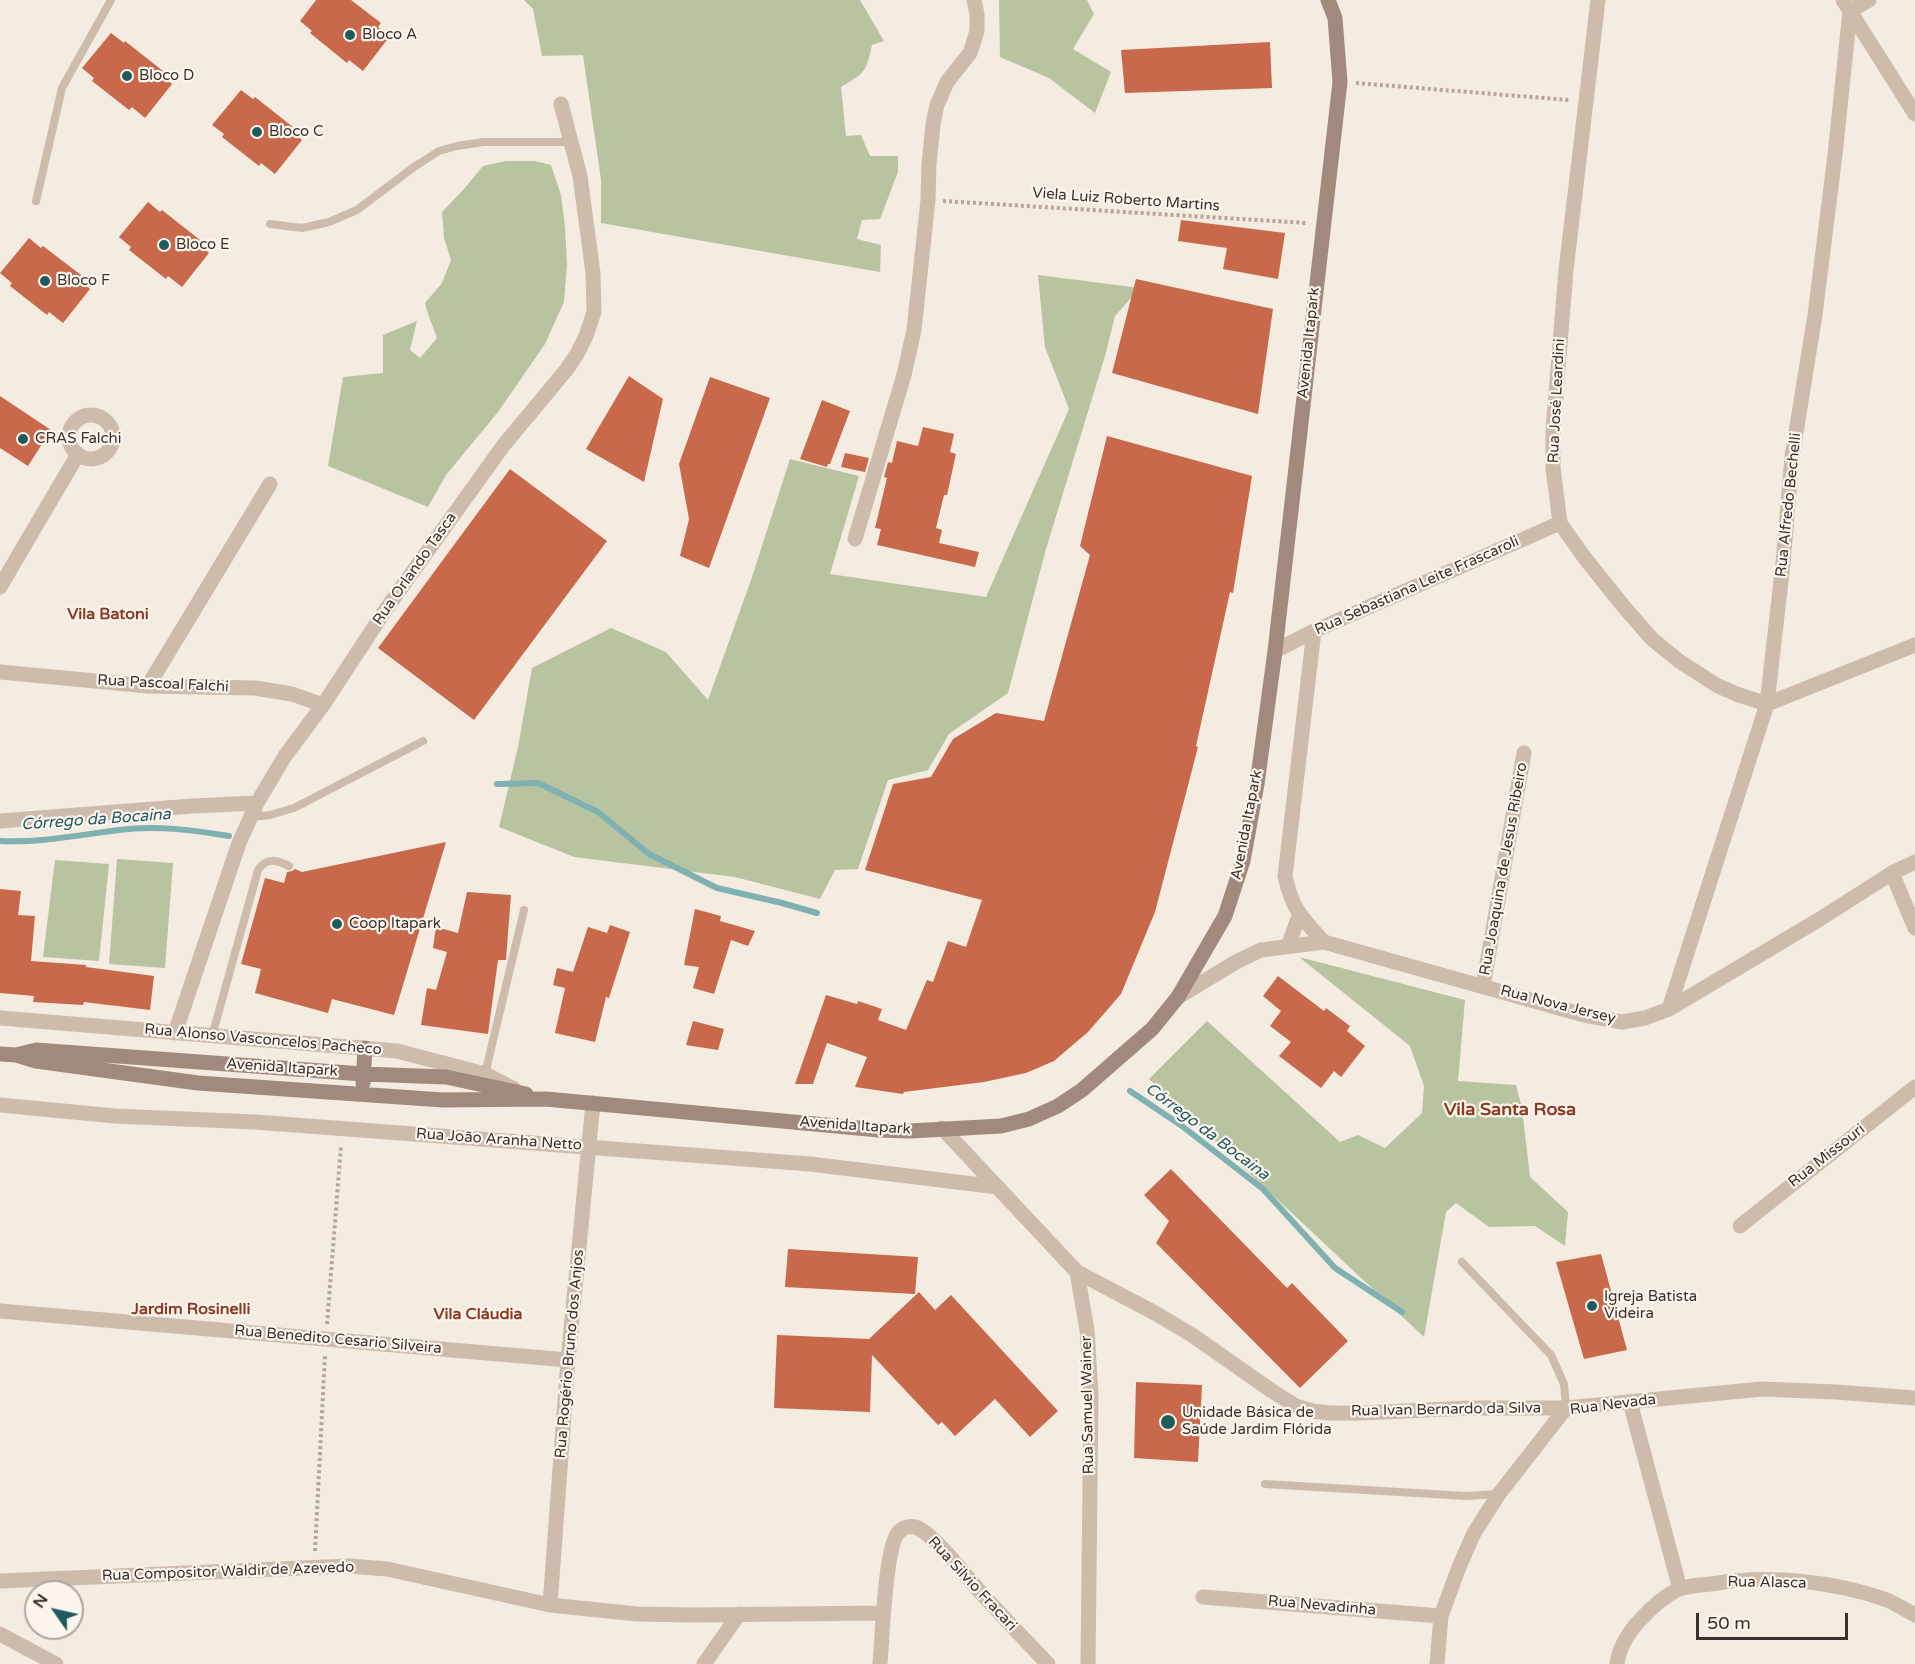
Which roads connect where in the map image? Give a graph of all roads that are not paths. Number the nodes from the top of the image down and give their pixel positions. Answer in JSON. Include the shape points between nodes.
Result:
{"nodes":[{"id":1,"x":111,"y":0,"type":"edge"},
{"id":2,"x":974,"y":0,"type":"edge"},
{"id":3,"x":1328,"y":0,"type":"edge"},
{"id":4,"x":1339,"y":0,"type":"edge"},
{"id":5,"x":1598,"y":0,"type":"edge"},
{"id":6,"x":1869,"y":0,"type":"edge"},
{"id":7,"x":1846,"y":6,"type":"edge"},
{"id":8,"x":1335,"y":18,"type":"junction"},
{"id":9,"x":561,"y":104,"type":"dead end"},
{"id":10,"x":1915,"y":114,"type":"edge"},
{"id":11,"x":572,"y":142,"type":"junction"},
{"id":12,"x":36,"y":201,"type":"dead end"},
{"id":13,"x":270,"y":224,"type":"dead end"},
{"id":14,"x":78,"y":454,"type":"dead end"},
{"id":15,"x":270,"y":484,"type":"dead end"},
{"id":16,"x":1560,"y":523,"type":"junction"},
{"id":17,"x":855,"y":539,"type":"dead end"},
{"id":18,"x":0,"y":587,"type":"edge"},
{"id":19,"x":1314,"y":631,"type":"junction"},
{"id":20,"x":1915,"y":645,"type":"edge"},
{"id":21,"x":1275,"y":651,"type":"junction"},
{"id":22,"x":0,"y":672,"type":"edge"},
{"id":23,"x":148,"y":686,"type":"junction"},
{"id":24,"x":1767,"y":704,"type":"junction"},
{"id":25,"x":323,"y":705,"type":"junction"},
{"id":26,"x":423,"y":741,"type":"dead end"},
{"id":27,"x":1524,"y":753,"type":"dead end"},
{"id":28,"x":257,"y":803,"type":"junction"},
{"id":29,"x":250,"y":817,"type":"junction"},
{"id":30,"x":0,"y":821,"type":"edge"},
{"id":31,"x":1915,"y":862,"type":"edge"},
{"id":32,"x":289,"y":866,"type":"dead end"},
{"id":33,"x":1893,"y":873,"type":"junction"},
{"id":34,"x":524,"y":910,"type":"dead end"},
{"id":35,"x":1299,"y":916,"type":"junction"},
{"id":36,"x":1915,"y":928,"type":"edge"},
{"id":37,"x":1324,"y":942,"type":"junction"},
{"id":38,"x":1288,"y":946,"type":"junction"},
{"id":39,"x":1483,"y":986,"type":"junction"},
{"id":40,"x":1178,"y":997,"type":"junction"},
{"id":41,"x":1669,"y":1009,"type":"junction"},
{"id":42,"x":0,"y":1018,"type":"edge"},
{"id":43,"x":175,"y":1033,"type":"junction"},
{"id":44,"x":212,"y":1036,"type":"junction"},
{"id":45,"x":365,"y":1048,"type":"junction"},
{"id":46,"x":0,"y":1054,"type":"edge"},
{"id":47,"x":16,"y":1055,"type":"junction"},
{"id":48,"x":363,"y":1074,"type":"junction"},
{"id":49,"x":485,"y":1074,"type":"junction"},
{"id":50,"x":1915,"y":1087,"type":"edge"},
{"id":51,"x":519,"y":1092,"type":"junction"},
{"id":52,"x":362,"y":1095,"type":"junction"},
{"id":53,"x":546,"y":1099,"type":"junction"},
{"id":54,"x":593,"y":1103,"type":"junction"},
{"id":55,"x":0,"y":1106,"type":"edge"},
{"id":56,"x":942,"y":1128,"type":"junction"},
{"id":57,"x":590,"y":1147,"type":"junction"},
{"id":58,"x":998,"y":1187,"type":"junction"},
{"id":59,"x":1740,"y":1226,"type":"dead end"},
{"id":60,"x":1462,"y":1262,"type":"dead end"},
{"id":61,"x":1077,"y":1272,"type":"junction"},
{"id":62,"x":0,"y":1311,"type":"edge"},
{"id":63,"x":568,"y":1360,"type":"junction"},
{"id":64,"x":1915,"y":1398,"type":"edge"},
{"id":65,"x":1630,"y":1402,"type":"junction"},
{"id":66,"x":1566,"y":1408,"type":"junction"},
{"id":67,"x":1264,"y":1484,"type":"dead end"},
{"id":68,"x":1499,"y":1494,"type":"junction"},
{"id":69,"x":0,"y":1581,"type":"edge"},
{"id":70,"x":1680,"y":1589,"type":"junction"},
{"id":71,"x":1203,"y":1597,"type":"dead end"},
{"id":72,"x":550,"y":1605,"type":"junction"},
{"id":73,"x":883,"y":1613,"type":"junction"},
{"id":74,"x":739,"y":1614,"type":"junction"},
{"id":75,"x":1915,"y":1615,"type":"edge"},
{"id":76,"x":1441,"y":1616,"type":"junction"},
{"id":77,"x":1,"y":1636,"type":"edge"},
{"id":78,"x":56,"y":1664,"type":"edge"},
{"id":79,"x":704,"y":1664,"type":"edge"},
{"id":80,"x":880,"y":1664,"type":"edge"},
{"id":81,"x":1048,"y":1664,"type":"edge"},
{"id":82,"x":1088,"y":1664,"type":"edge"},
{"id":83,"x":1437,"y":1664,"type":"edge"},
{"id":84,"x":1617,"y":1664,"type":"edge"}],
"edges":[{"from":1,"to":12,"type":"lane","via":[[62,88]]},
{"from":2,"to":17,"type":"street","via":[[977,31],[970,53],[947,82],[937,105],[914,330]]},
{"from":3,"to":8,"type":"main road","name":"Avenida Itapark"},
{"from":4,"to":8,"type":"street"},
{"from":5,"to":16,"type":"street","name":"Rua José Leardini","via":[[1566,270],[1553,431]]},
{"from":6,"to":7,"type":"street"},
{"from":7,"to":10,"type":"street"},
{"from":7,"to":24,"type":"street","name":"Rua Alfredo Bechelli","via":[[1835,155],[1792,457]]},
{"from":8,"to":21,"type":"main road","name":"Avenida Itapark","via":[[1340,82]]},
{"from":9,"to":11,"type":"street","name":"Rua Orlando Tasca"},
{"from":11,"to":13,"type":"lane","via":[[483,142],[457,146],[414,167],[357,210],[329,222],[302,228]]},
{"from":11,"to":25,"type":"street","name":"Rua Orlando Tasca","via":[[593,273],[594,312],[586,336],[567,369],[503,446],[386,609]]},
{"from":14,"to":18,"type":"street"},
{"from":15,"to":23,"type":"street"},
{"from":16,"to":19,"type":"street","name":"Rua Sebastiana Leite Frascaroli"},
{"from":16,"to":24,"type":"street","name":"Rua José Leardini","via":[[1652,639],[1718,686]]},
{"from":19,"to":21,"type":"street","name":"Rua Sebastiana Leite Frascaroli"},
{"from":19,"to":35,"type":"street","via":[[1285,876]]},
{"from":20,"to":24,"type":"street"},
{"from":21,"to":40,"type":"main road","name":"Avenida Itapark","via":[[1243,861],[1225,916]]},
{"from":22,"to":23,"type":"street","name":"Rua Pascoal Falchi"},
{"from":23,"to":25,"type":"street","name":"Rua Pascoal Falchi","via":[[255,688],[292,694]]},
{"from":24,"to":41,"type":"street","name":"Rua Alfredo Bechelli"},
{"from":25,"to":28,"type":"street","name":"Rua Orlando Tasca","via":[[285,756]]},
{"from":26,"to":29,"type":"lane","via":[[294,808]]},
{"from":27,"to":39,"type":"street","name":"Rua Joaquina de Jesus Ribeiro"},
{"from":28,"to":29,"type":"street","name":"Rua Orlando Tasca"},
{"from":28,"to":30,"type":"street"},
{"from":29,"to":43,"type":"street","name":"Rua Orlando Tasca"},
{"from":31,"to":33,"type":"street","name":"Rua Nova Jersey"},
{"from":32,"to":44,"type":"lane","via":[[269,860],[258,870]]},
{"from":33,"to":36,"type":"street"},
{"from":33,"to":41,"type":"street","name":"Rua Nova Jersey"},
{"from":34,"to":49,"type":"lane"},
{"from":35,"to":37,"type":"street"},
{"from":35,"to":38,"type":"street"},
{"from":37,"to":38,"type":"street","name":"Rua Nova Jersey"},
{"from":37,"to":39,"type":"street","name":"Rua Nova Jersey"},
{"from":38,"to":40,"type":"street","name":"Rua Nova Jersey","via":[[1261,950]]},
{"from":39,"to":41,"type":"street","name":"Rua Nova Jersey","via":[[1622,1022]]},
{"from":40,"to":56,"type":"main road","name":"Avenida Itapark","via":[[1152,1029],[1058,1106],[1001,1126]]},
{"from":42,"to":43,"type":"street","name":"Rua Alonso Vasconcelos Pacheco"},
{"from":43,"to":44,"type":"street","name":"Rua Alonso Vasconcelos Pacheco"},
{"from":44,"to":45,"type":"street","name":"Rua Alonso Vasconcelos Pacheco"},
{"from":45,"to":48,"type":"main road"},
{"from":45,"to":49,"type":"street","name":"Rua Alonso Vasconcelos Pacheco","via":[[398,1051]]},
{"from":46,"to":47,"type":"main road","name":"Avenida Itapark"},
{"from":47,"to":48,"type":"main road","name":"Avenida Itapark","via":[[36,1050]]},
{"from":47,"to":52,"type":"main road","name":"Avenida Itapark","via":[[198,1083]]},
{"from":48,"to":51,"type":"main road","name":"Avenida Itapark","via":[[446,1077]]},
{"from":48,"to":52,"type":"main road"},
{"from":49,"to":51,"type":"street","name":"Rua Alonso Vasconcelos Pacheco"},
{"from":50,"to":59,"type":"street","name":"Rua Missouri"},
{"from":51,"to":53,"type":"main road","name":"Avenida Itapark"},
{"from":52,"to":53,"type":"main road","name":"Avenida Itapark","via":[[443,1100]]},
{"from":53,"to":54,"type":"main road","name":"Avenida Itapark"},
{"from":54,"to":56,"type":"main road","name":"Avenida Itapark","via":[[879,1130]]},
{"from":54,"to":57,"type":"street","name":"Rua Rogério Bruno dos Anjos"},
{"from":55,"to":57,"type":"street","name":"Rua João Aranha Netto"},
{"from":56,"to":58,"type":"street"},
{"from":57,"to":58,"type":"street","name":"Rua João Aranha Netto","via":[[810,1164]]},
{"from":57,"to":63,"type":"street","name":"Rua Rogério Bruno dos Anjos"},
{"from":58,"to":61,"type":"street"},
{"from":60,"to":66,"type":"lane","via":[[1551,1356],[1564,1384]]},
{"from":61,"to":66,"type":"street","name":"Rua Ivan Bernardo da Silva","via":[[1155,1313],[1296,1406],[1312,1411]]},
{"from":61,"to":82,"type":"street","name":"Rua Samuel Wainer","via":[[1087,1330],[1091,1394]]},
{"from":62,"to":63,"type":"street","name":"Rua Benedito Cesario Silveira"},
{"from":63,"to":72,"type":"street","name":"Rua Rogério Bruno dos Anjos"},
{"from":64,"to":65,"type":"street","name":"Rua Nevada","via":[[1762,1389]]},
{"from":65,"to":66,"type":"street","name":"Rua Nevada"},
{"from":65,"to":70,"type":"street"},
{"from":66,"to":68,"type":"street","name":"Rua Nevada"},
{"from":67,"to":68,"type":"lane","via":[[1466,1496]]},
{"from":68,"to":76,"type":"street","name":"Rua Nevada","via":[[1474,1533]]},
{"from":69,"to":72,"type":"street","name":"Rua Compositor Waldir de Azevedo","via":[[349,1566],[387,1569]]},
{"from":70,"to":75,"type":"street","name":"Rua Alasca","via":[[1735,1580],[1838,1586],[1888,1600]]},
{"from":70,"to":84,"type":"street","name":"Rua Alasca","via":[[1636,1624],[1623,1642]]},
{"from":71,"to":76,"type":"street","name":"Rua Nevadinha"},
{"from":72,"to":74,"type":"street","name":"Rua Compositor Waldir de Azevedo","via":[[637,1614]]},
{"from":73,"to":74,"type":"street","name":"Rua Compositor Waldir de Azevedo"},
{"from":73,"to":80,"type":"street"},
{"from":73,"to":81,"type":"street","name":"Rua Silvio Fracari","via":[[894,1540],[911,1526],[926,1533],[941,1548]]},
{"from":74,"to":79,"type":"street"},
{"from":76,"to":83,"type":"street","name":"Rua Nevada"},
{"from":77,"to":78,"type":"street"}]}
